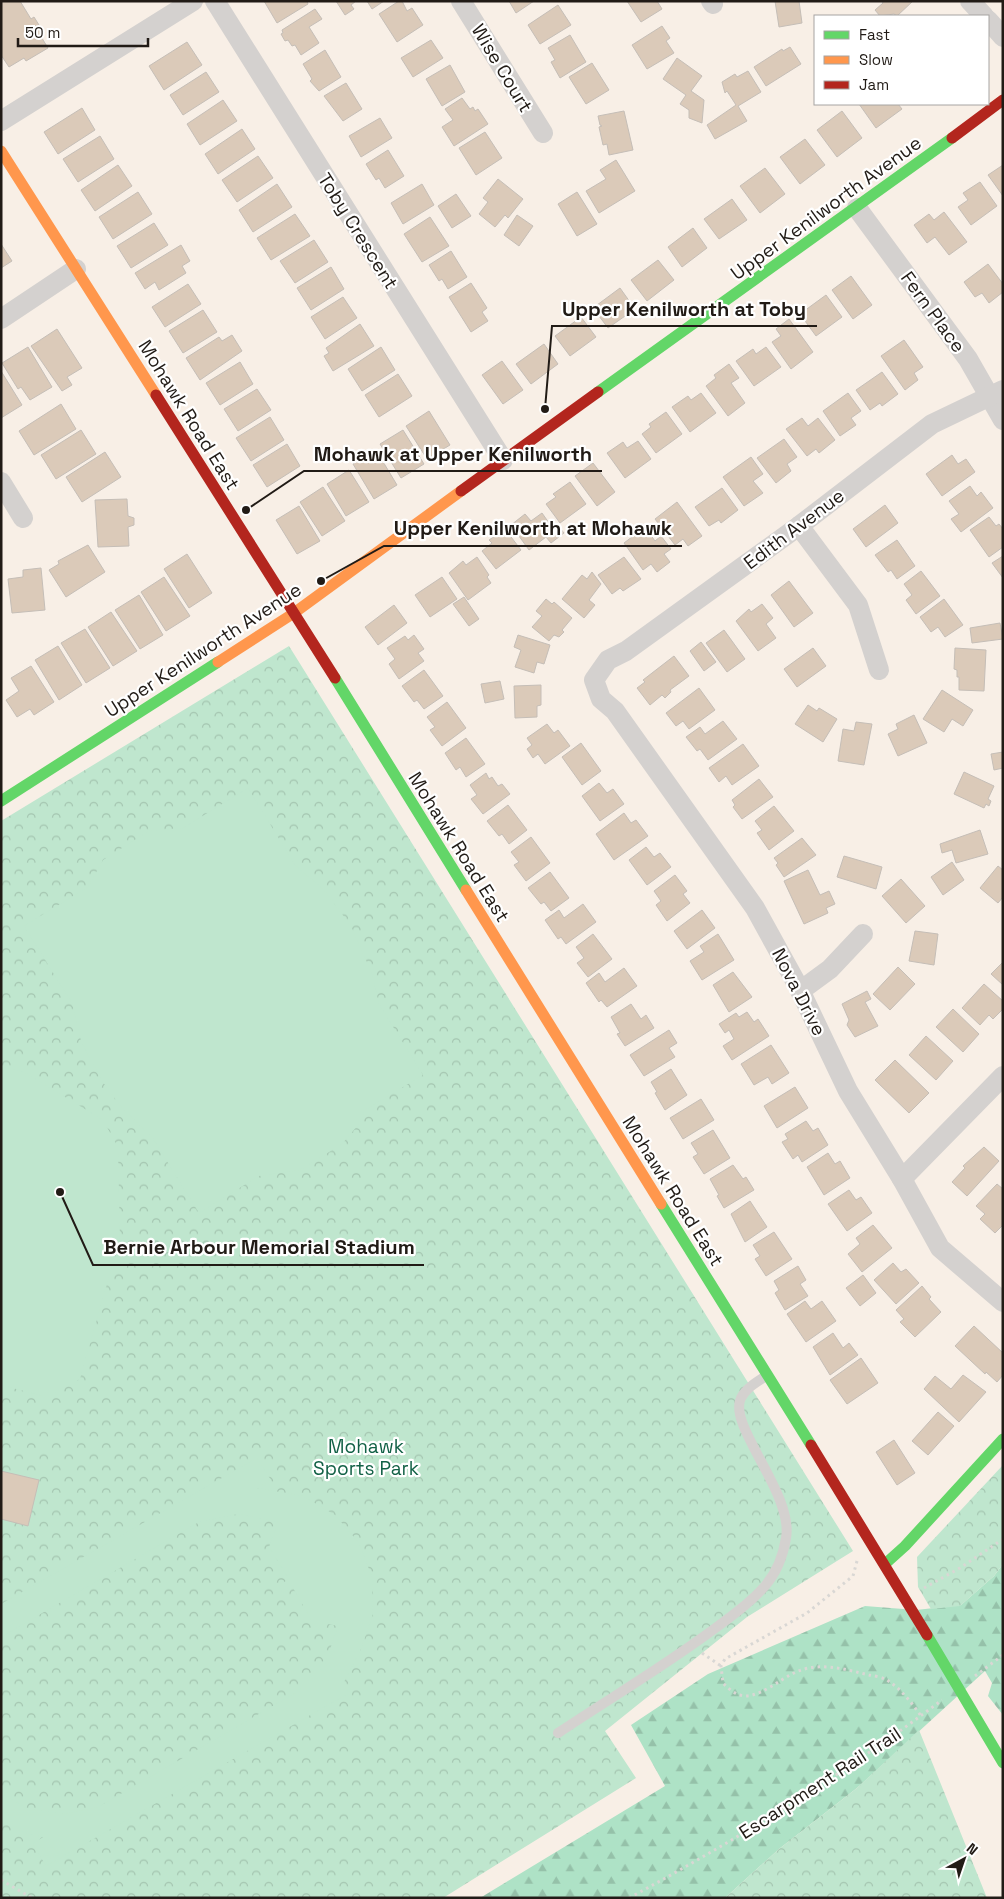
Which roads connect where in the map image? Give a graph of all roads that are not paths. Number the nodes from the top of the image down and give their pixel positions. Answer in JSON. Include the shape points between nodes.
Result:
{"nodes":[{"id":1,"x":193,"y":1,"type":"edge"},
{"id":2,"x":215,"y":1,"type":"edge"},
{"id":3,"x":461,"y":1,"type":"edge"},
{"id":4,"x":970,"y":1,"type":"edge"},
{"id":5,"x":983,"y":15,"type":"edge"},
{"id":6,"x":989,"y":21,"type":"edge"},
{"id":7,"x":1003,"y":37,"type":"edge"},
{"id":8,"x":1003,"y":100,"type":"edge"},
{"id":9,"x":1,"y":121,"type":"edge"},
{"id":10,"x":543,"y":133,"type":"dead end"},
{"id":11,"x":1,"y":150,"type":"edge"},
{"id":12,"x":857,"y":208,"type":"junction"},
{"id":13,"x":76,"y":269,"type":"junction"},
{"id":14,"x":1,"y":319,"type":"edge"},
{"id":15,"x":997,"y":393,"type":"edge"},
{"id":16,"x":1003,"y":420,"type":"edge"},
{"id":17,"x":503,"y":460,"type":"junction"},
{"id":18,"x":1,"y":482,"type":"edge"},
{"id":19,"x":23,"y":518,"type":"dead end"},
{"id":20,"x":799,"y":526,"type":"junction"},
{"id":21,"x":294,"y":613,"type":"junction"},
{"id":22,"x":879,"y":670,"type":"dead end"},
{"id":23,"x":594,"y":680,"type":"joint"},
{"id":24,"x":1,"y":801,"type":"edge"},
{"id":25,"x":863,"y":934,"type":"dead end"},
{"id":26,"x":800,"y":991,"type":"junction"},
{"id":27,"x":1003,"y":1076,"type":"edge"},
{"id":28,"x":902,"y":1180,"type":"junction"},
{"id":29,"x":1003,"y":1302,"type":"edge"},
{"id":30,"x":767,"y":1375,"type":"junction"},
{"id":31,"x":1003,"y":1439,"type":"edge"},
{"id":32,"x":885,"y":1564,"type":"junction"},
{"id":33,"x":558,"y":1733,"type":"dead end"},
{"id":34,"x":1003,"y":1763,"type":"edge"}],
"edges":[{"from":1,"to":9,"type":"street"},
{"from":2,"to":17,"type":"street","name":"Toby Crescent"},
{"from":3,"to":10,"type":"street","name":"Wise Court"},
{"from":4,"to":5,"type":"street"},
{"from":6,"to":7,"type":"street"},
{"from":8,"to":12,"type":"main road","name":"Upper Kenilworth Avenue"},
{"from":11,"to":13,"type":"main road","name":"Mohawk Road East"},
{"from":12,"to":15,"type":"street","name":"Fern Place","via":[[968,359]]},
{"from":12,"to":17,"type":"main road","name":"Upper Kenilworth Avenue"},
{"from":13,"to":14,"type":"street"},
{"from":13,"to":21,"type":"main road","name":"Mohawk Road East"},
{"from":15,"to":16,"type":"street","name":"Fern Place"},
{"from":15,"to":20,"type":"street","name":"Edith Avenue","via":[[932,424]]},
{"from":17,"to":21,"type":"main road","name":"Upper Kenilworth Avenue"},
{"from":18,"to":19,"type":"street"},
{"from":20,"to":22,"type":"street","via":[[858,605]]},
{"from":20,"to":23,"type":"street","name":"Edith Avenue","via":[[626,651],[608,660]]},
{"from":21,"to":24,"type":"main road","name":"Upper Kenilworth Avenue"},
{"from":21,"to":30,"type":"main road","name":"Mohawk Road East"},
{"from":23,"to":26,"type":"street","name":"Nova Drive","via":[[601,699],[615,711],[755,908]]},
{"from":25,"to":26,"type":"street","via":[[830,969]]},
{"from":26,"to":28,"type":"street","name":"Nova Drive","via":[[848,1091]]},
{"from":27,"to":28,"type":"street"},
{"from":28,"to":29,"type":"street","name":"Nova Drive","via":[[940,1248]]},
{"from":30,"to":32,"type":"main road","name":"Mohawk Road East"},
{"from":30,"to":33,"type":"lane","via":[[749,1387],[740,1399],[738,1412],[747,1436],[782,1500],[786,1536],[779,1565],[766,1585],[747,1604]]},
{"from":31,"to":32,"type":"main road"},
{"from":32,"to":34,"type":"main road","name":"Mohawk Road East"}]}
